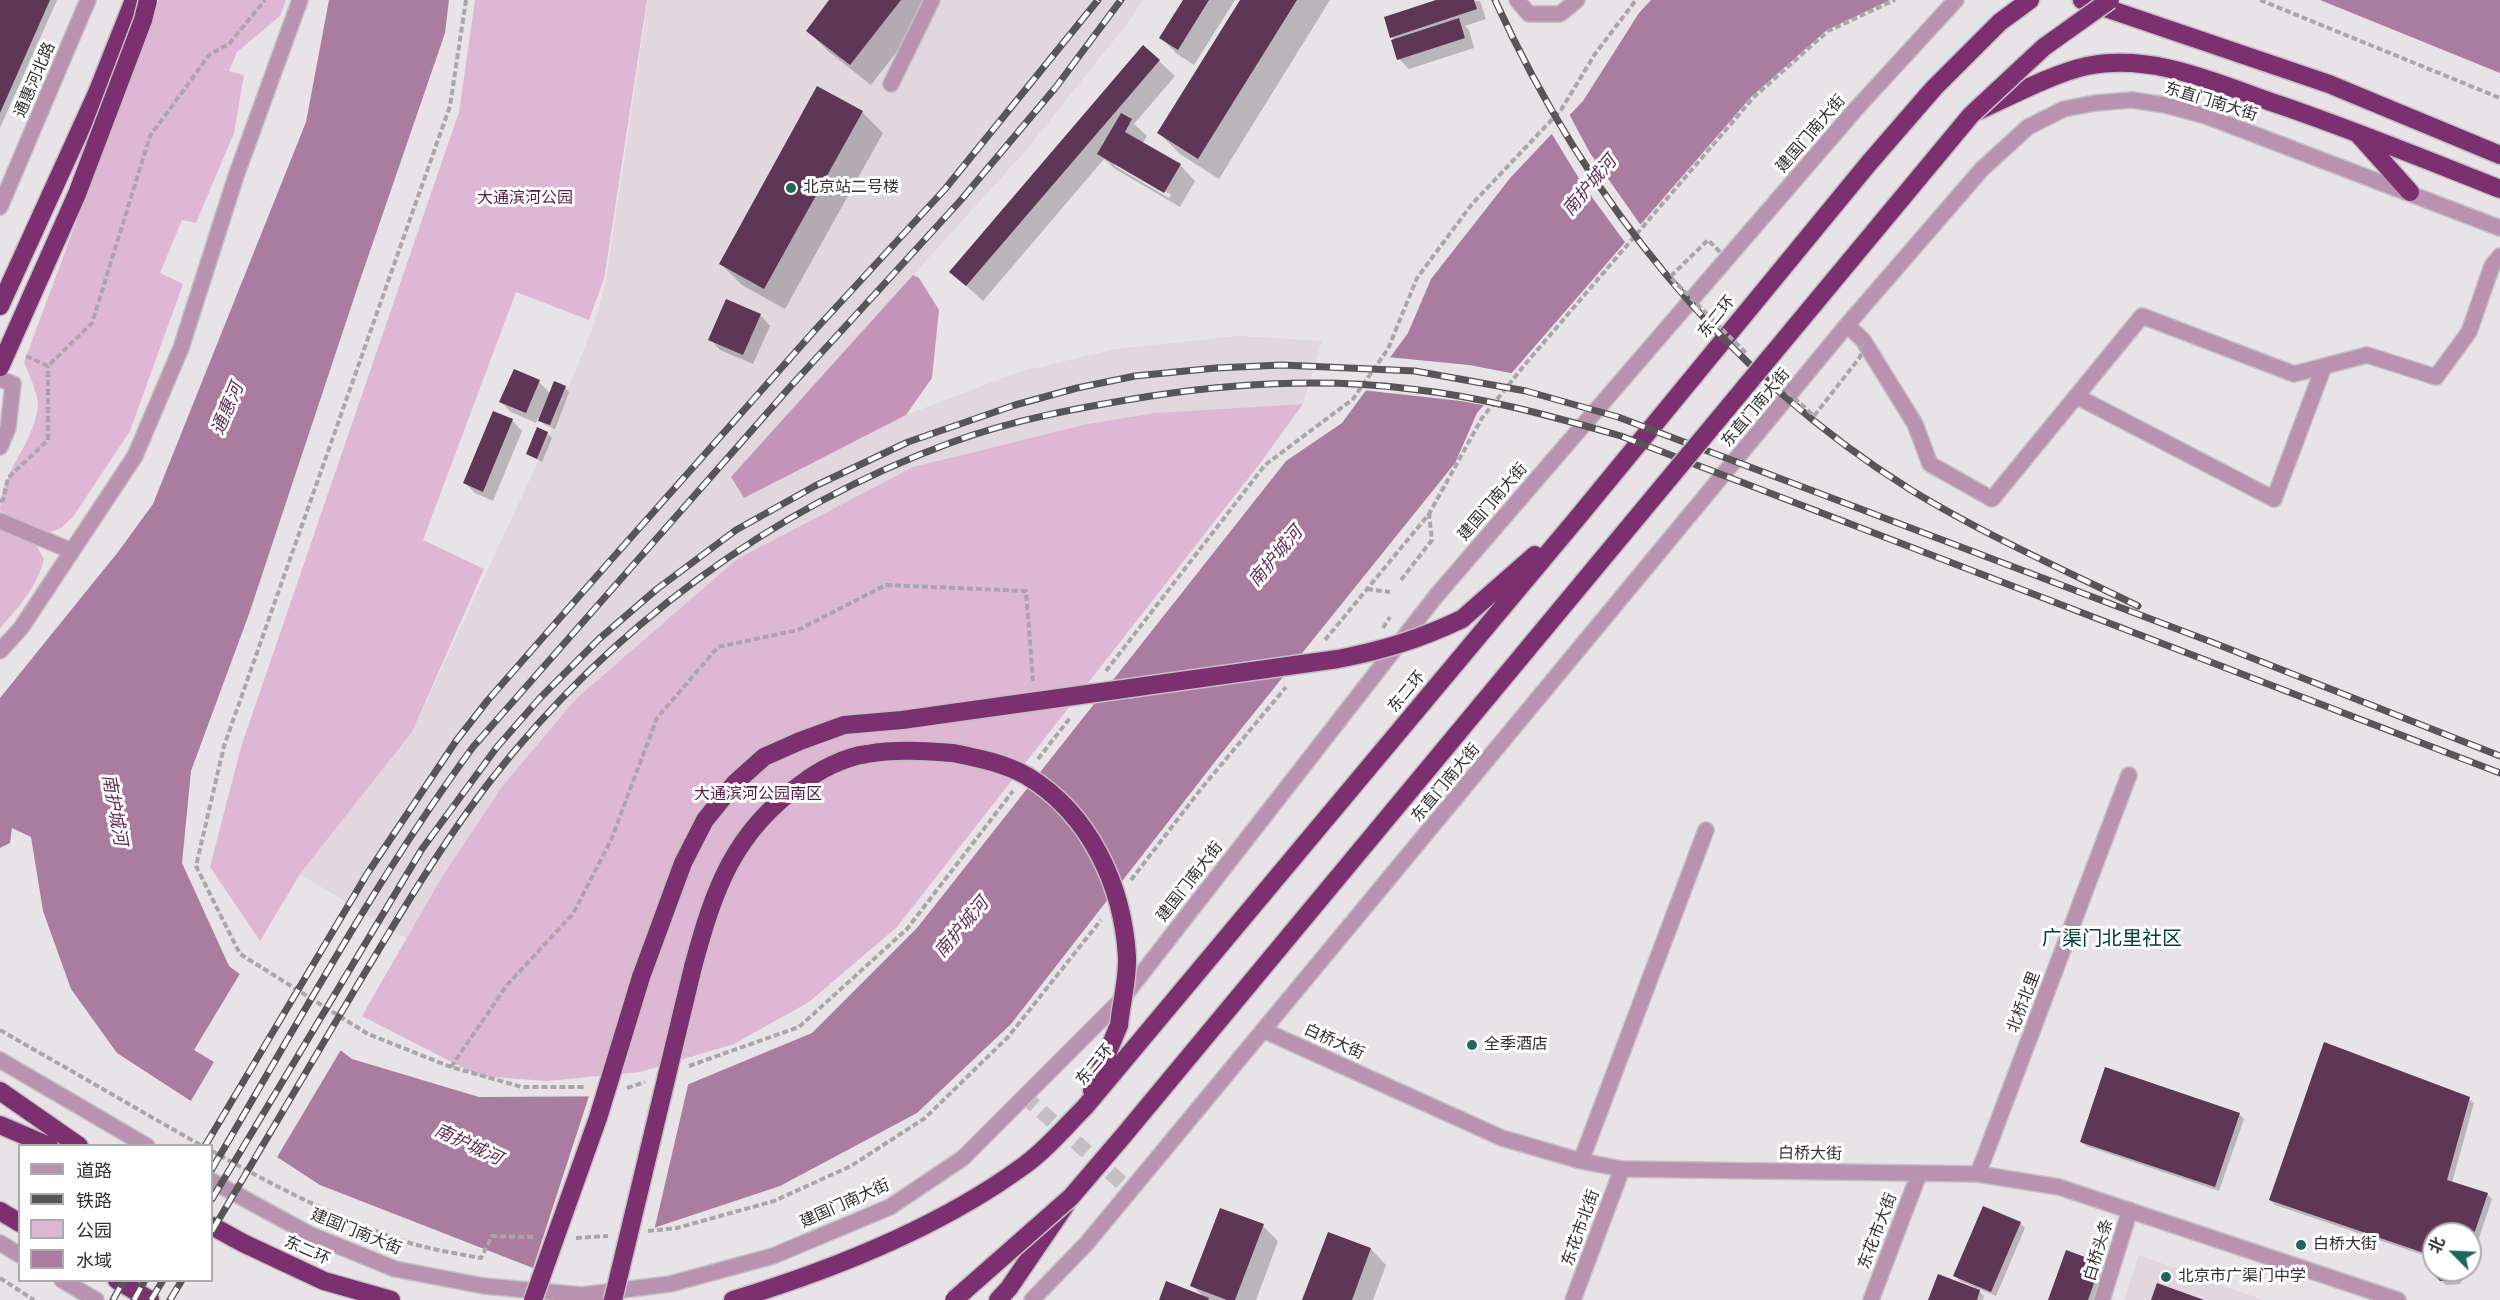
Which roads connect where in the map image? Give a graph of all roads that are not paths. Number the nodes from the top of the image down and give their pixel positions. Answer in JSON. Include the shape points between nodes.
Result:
{"nodes":[{"id":1,"x":88,"y":0,"type":"edge"},
{"id":2,"x":134,"y":0,"type":"edge"},
{"id":3,"x":148,"y":0,"type":"edge"},
{"id":4,"x":300,"y":0,"type":"edge"},
{"id":5,"x":932,"y":0,"type":"edge"},
{"id":6,"x":1517,"y":0,"type":"edge"},
{"id":7,"x":1577,"y":0,"type":"edge"},
{"id":8,"x":2030,"y":0,"type":"edge"},
{"id":9,"x":2082,"y":0,"type":"edge"},
{"id":10,"x":2110,"y":0,"type":"edge"},
{"id":11,"x":1954,"y":2,"type":"edge"},
{"id":12,"x":891,"y":84,"type":"dead end"},
{"id":13,"x":1971,"y":114,"type":"junction"},
{"id":14,"x":2355,"y":130,"type":"junction"},
{"id":15,"x":2500,"y":155,"type":"edge"},
{"id":16,"x":2500,"y":189,"type":"edge"},
{"id":17,"x":2410,"y":192,"type":"junction"},
{"id":18,"x":0,"y":207,"type":"edge"},
{"id":19,"x":2500,"y":228,"type":"edge"},
{"id":20,"x":2500,"y":256,"type":"edge"},
{"id":21,"x":0,"y":306,"type":"edge"},
{"id":22,"x":1847,"y":325,"type":"junction"},
{"id":23,"x":2324,"y":366,"type":"junction"},
{"id":24,"x":0,"y":367,"type":"edge"},
{"id":25,"x":0,"y":379,"type":"edge"},
{"id":26,"x":2076,"y":396,"type":"junction"},
{"id":27,"x":0,"y":447,"type":"edge"},
{"id":28,"x":1579,"y":516,"type":"junction"},
{"id":29,"x":0,"y":520,"type":"edge"},
{"id":30,"x":72,"y":551,"type":"junction"},
{"id":31,"x":0,"y":651,"type":"edge"},
{"id":32,"x":2129,"y":775,"type":"dead end"},
{"id":33,"x":1706,"y":830,"type":"dead end"},
{"id":34,"x":1265,"y":1031,"type":"junction"},
{"id":35,"x":0,"y":1060,"type":"edge"},
{"id":36,"x":0,"y":1091,"type":"edge"},
{"id":37,"x":1085,"y":1107,"type":"junction"},
{"id":38,"x":0,"y":1125,"type":"edge"},
{"id":39,"x":44,"y":1144,"type":"edge"},
{"id":40,"x":76,"y":1144,"type":"edge"},
{"id":41,"x":144,"y":1144,"type":"edge"},
{"id":42,"x":1581,"y":1161,"type":"junction"},
{"id":43,"x":1622,"y":1169,"type":"junction"},
{"id":44,"x":1919,"y":1174,"type":"junction"},
{"id":45,"x":1978,"y":1174,"type":"junction"},
{"id":46,"x":213,"y":1182,"type":"edge"},
{"id":47,"x":1071,"y":1197,"type":"junction"},
{"id":48,"x":2130,"y":1210,"type":"junction"},
{"id":49,"x":0,"y":1211,"type":"edge"},
{"id":50,"x":18,"y":1222,"type":"edge"},
{"id":51,"x":213,"y":1227,"type":"edge"},
{"id":52,"x":0,"y":1243,"type":"edge"},
{"id":53,"x":18,"y":1253,"type":"edge"},
{"id":54,"x":64,"y":1282,"type":"edge"},
{"id":55,"x":119,"y":1282,"type":"edge"},
{"id":56,"x":96,"y":1300,"type":"edge"},
{"id":57,"x":150,"y":1300,"type":"edge"},
{"id":58,"x":391,"y":1300,"type":"edge"},
{"id":59,"x":533,"y":1300,"type":"edge"},
{"id":60,"x":613,"y":1300,"type":"edge"},
{"id":61,"x":733,"y":1300,"type":"edge"},
{"id":62,"x":954,"y":1300,"type":"edge"},
{"id":63,"x":998,"y":1300,"type":"edge"},
{"id":64,"x":1032,"y":1300,"type":"edge"},
{"id":65,"x":1574,"y":1300,"type":"edge"},
{"id":66,"x":1871,"y":1300,"type":"edge"},
{"id":67,"x":2102,"y":1300,"type":"edge"},
{"id":68,"x":2398,"y":1300,"type":"edge"}],
"edges":[{"from":1,"to":18,"type":"street","name":"通惠河北路"},
{"from":2,"to":21,"type":"highway","via":[[97,93]]},
{"from":3,"to":24,"type":"highway","bridge":true,"via":[[77,194]]},
{"from":4,"to":30,"type":"street","via":[[236,176],[181,348],[135,456]]},
{"from":5,"to":12,"type":"street"},
{"from":6,"to":7,"type":"street","via":[[1529,14],[1560,14]]},
{"from":8,"to":28,"type":"highway","name":"东二环","via":[[2000,22],[1934,88]]},
{"from":9,"to":15,"type":"highway","via":[[2329,84]]},
{"from":10,"to":13,"type":"highway","bridge":true,"via":[[2044,47]]},
{"from":11,"to":46,"type":"street","name":"建国门南大街","via":[[1436,596],[1122,999],[963,1158],[890,1207],[773,1256],[670,1284],[582,1294],[484,1286],[395,1269],[309,1234]]},
{"from":13,"to":14,"type":"highway","via":[[2086,66],[2127,63],[2176,69]]},
{"from":13,"to":47,"type":"highway","bridge":true},
{"from":14,"to":16,"type":"highway"},
{"from":14,"to":17,"type":"highway"},
{"from":17,"to":19,"type":"street","name":"东直门南大街"},
{"from":17,"to":22,"type":"street","name":"东直门南大街","via":[[2206,116],[2165,105],[2132,100],[2064,109],[2028,127],[1982,169]]},
{"from":20,"to":23,"type":"street","via":[[2492,266],[2469,332],[2436,377],[2367,355]]},
{"from":22,"to":26,"type":"street","via":[[1863,340],[1915,424],[1930,464],[1992,499]]},
{"from":22,"to":34,"type":"street","name":"东直门南大街"},
{"from":23,"to":26,"type":"street","via":[[2294,374],[2142,316]]},
{"from":23,"to":26,"type":"street","via":[[2274,499]]},
{"from":25,"to":27,"type":"street","via":[[14,384],[8,428]]},
{"from":28,"to":37,"type":"highway","name":"东二环"},
{"from":28,"to":59,"type":"highway","bridge":true,"via":[[1462,619],[1381,651],[844,725],[764,757],[735,783],[705,820],[683,863],[641,976],[598,1118]]},
{"from":29,"to":30,"type":"street"},
{"from":30,"to":31,"type":"street","via":[[21,628]]},
{"from":32,"to":45,"type":"street","name":"北桥北里"},
{"from":33,"to":42,"type":"street"},
{"from":34,"to":42,"type":"street","name":"白桥大街","via":[[1502,1138]]},
{"from":34,"to":64,"type":"street","via":[[1087,1243]]},
{"from":35,"to":41,"type":"street"},
{"from":36,"to":40,"type":"highway"},
{"from":37,"to":60,"type":"highway","bridge":true,"via":[[1119,1025],[1127,960],[1122,913],[1108,870],[1088,834],[1061,802],[1027,776],[990,761],[912,750],[864,754],[818,771],[752,826],[726,869],[709,910]]},
{"from":37,"to":61,"type":"highway","name":"东二环","via":[[1024,1166],[936,1221],[793,1282]]},
{"from":38,"to":39,"type":"highway"},
{"from":42,"to":43,"type":"street","name":"白桥大街"},
{"from":43,"to":44,"type":"street","name":"白桥大街"},
{"from":43,"to":65,"type":"street","name":"东花市北街"},
{"from":44,"to":45,"type":"street","name":"白桥大街"},
{"from":44,"to":66,"type":"street","name":"东花市大街"},
{"from":45,"to":48,"type":"street","name":"白桥大街","via":[[2059,1187]]},
{"from":47,"to":62,"type":"highway","bridge":true},
{"from":47,"to":63,"type":"highway","bridge":true},
{"from":48,"to":67,"type":"street","name":"白桥头条"},
{"from":48,"to":68,"type":"street","name":"白桥大街"},
{"from":49,"to":50,"type":"highway"},
{"from":51,"to":58,"type":"highway","name":"东二环","via":[[324,1281]]},
{"from":52,"to":53,"type":"street"},
{"from":54,"to":56,"type":"street"},
{"from":55,"to":57,"type":"highway"}]}
